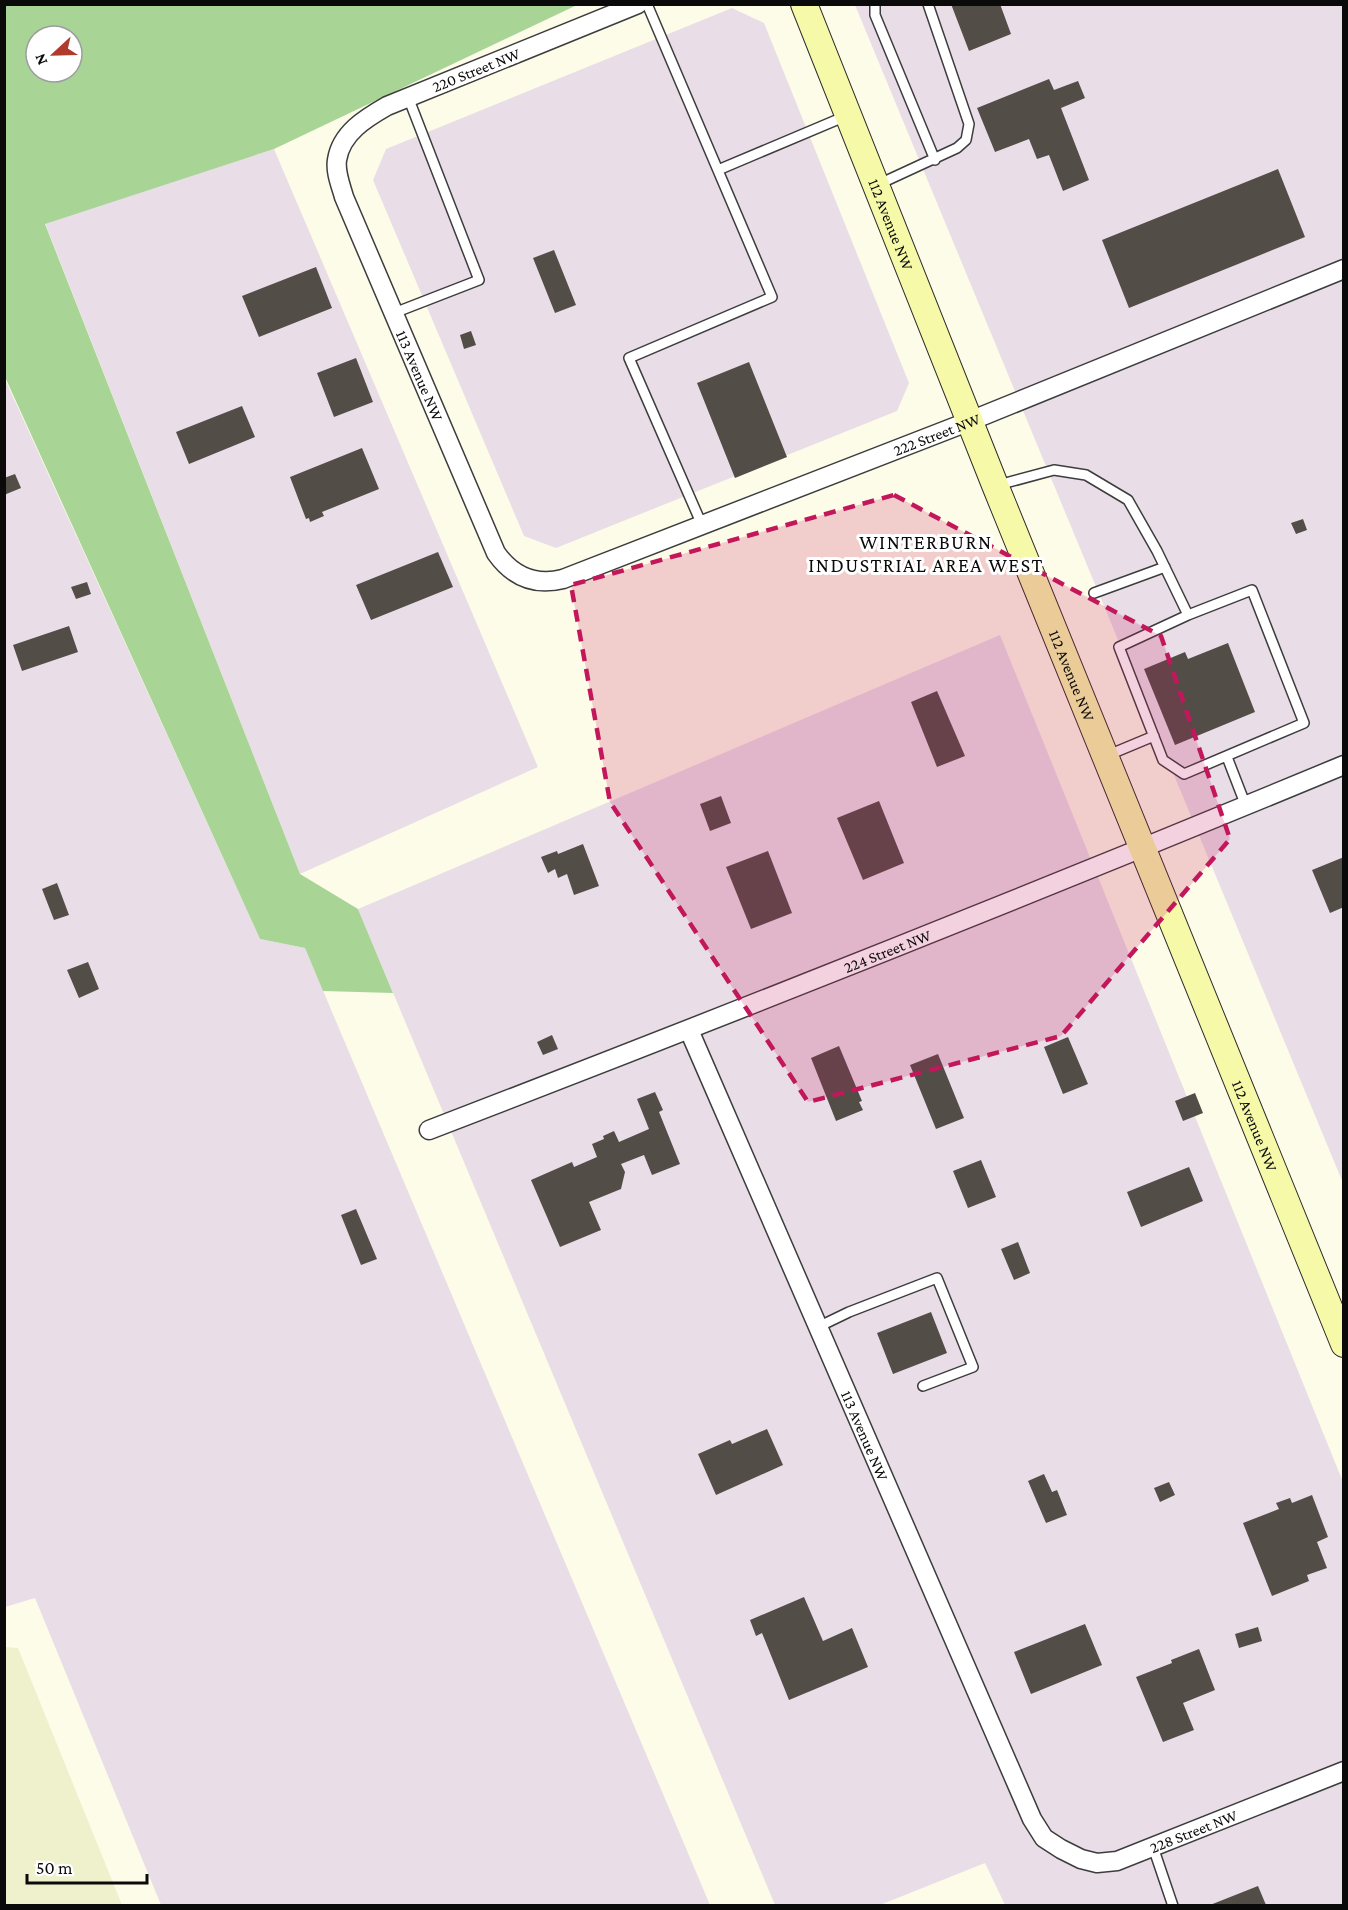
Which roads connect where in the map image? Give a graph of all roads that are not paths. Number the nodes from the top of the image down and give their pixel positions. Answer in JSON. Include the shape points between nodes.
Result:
{"nodes":[{"id":1,"x":638,"y":4,"type":"edge"},
{"id":2,"x":647,"y":4,"type":"edge"},
{"id":3,"x":804,"y":4,"type":"edge"},
{"id":4,"x":875,"y":4,"type":"edge"},
{"id":5,"x":928,"y":4,"type":"edge"},
{"id":6,"x":408,"y":97,"type":"junction"},
{"id":7,"x":848,"y":115,"type":"junction"},
{"id":8,"x":935,"y":160,"type":"junction"},
{"id":9,"x":336,"y":162,"type":"joint"},
{"id":10,"x":718,"y":170,"type":"junction"},
{"id":11,"x":876,"y":186,"type":"junction"},
{"id":12,"x":1344,"y":268,"type":"edge"},
{"id":13,"x":393,"y":313,"type":"junction"},
{"id":14,"x":970,"y":421,"type":"junction"},
{"id":15,"x":995,"y":485,"type":"junction"},
{"id":16,"x":702,"y":525,"type":"junction"},
{"id":17,"x":1165,"y":567,"type":"junction"},
{"id":18,"x":523,"y":578,"type":"joint"},
{"id":19,"x":1094,"y":593,"type":"dead end"},
{"id":20,"x":1188,"y":615,"type":"junction"},
{"id":21,"x":1154,"y":736,"type":"junction"},
{"id":22,"x":1106,"y":756,"type":"junction"},
{"id":23,"x":1227,"y":757,"type":"junction"},
{"id":24,"x":1344,"y":765,"type":"edge"},
{"id":25,"x":1246,"y":806,"type":"junction"},
{"id":26,"x":1143,"y":848,"type":"junction"},
{"id":27,"x":689,"y":1030,"type":"junction"},
{"id":28,"x":429,"y":1130,"type":"dead end"},
{"id":29,"x":818,"y":1327,"type":"junction"},
{"id":30,"x":1344,"y":1344,"type":"edge"},
{"id":31,"x":923,"y":1386,"type":"dead end"},
{"id":32,"x":1344,"y":1771,"type":"edge"},
{"id":33,"x":1044,"y":1838,"type":"joint"},
{"id":34,"x":1153,"y":1847,"type":"junction"},
{"id":35,"x":1173,"y":1905,"type":"edge"}],
"edges":[{"from":1,"to":6,"type":"street","name":"220 Street NW"},
{"from":2,"to":10,"type":"lane"},
{"from":3,"to":7,"type":"street","name":"112 Avenue NW"},
{"from":4,"to":8,"type":"lane","via":[[874,15]]},
{"from":5,"to":8,"type":"lane","via":[[969,124],[966,140]]},
{"from":6,"to":9,"type":"street","name":"220 Street NW","via":[[365,118],[341,145]]},
{"from":6,"to":13,"type":"lane","via":[[479,280]]},
{"from":7,"to":10,"type":"lane"},
{"from":7,"to":11,"type":"street","name":"112 Avenue NW"},
{"from":8,"to":11,"type":"lane"},
{"from":9,"to":13,"type":"street","name":"113 Avenue NW","via":[[344,197]]},
{"from":10,"to":16,"type":"lane","via":[[772,297],[629,358]]},
{"from":11,"to":14,"type":"street","name":"112 Avenue NW"},
{"from":12,"to":14,"type":"street","name":"222 Street NW"},
{"from":13,"to":18,"type":"street","name":"113 Avenue NW","via":[[496,553]]},
{"from":14,"to":15,"type":"street","name":"112 Avenue NW"},
{"from":14,"to":16,"type":"street","name":"222 Street NW"},
{"from":15,"to":17,"type":"lane","via":[[1054,470],[1086,476],[1128,500]]},
{"from":15,"to":22,"type":"street","name":"112 Avenue NW"},
{"from":16,"to":18,"type":"street","name":"222 Street NW","via":[[563,579],[550,582]]},
{"from":17,"to":19,"type":"lane"},
{"from":17,"to":20,"type":"lane"},
{"from":20,"to":21,"type":"lane","via":[[1119,647]]},
{"from":20,"to":23,"type":"lane","via":[[1252,590],[1304,723]]},
{"from":21,"to":22,"type":"lane"},
{"from":21,"to":23,"type":"lane","via":[[1162,760],[1184,774]]},
{"from":22,"to":26,"type":"street","name":"112 Avenue NW"},
{"from":23,"to":25,"type":"lane"},
{"from":24,"to":25,"type":"street","name":"224 Street NW"},
{"from":25,"to":26,"type":"street","name":"224 Street NW"},
{"from":26,"to":27,"type":"street","name":"224 Street NW"},
{"from":26,"to":30,"type":"street","name":"112 Avenue NW"},
{"from":27,"to":28,"type":"street","name":"224 Street NW"},
{"from":27,"to":29,"type":"street","name":"113 Avenue NW"},
{"from":29,"to":31,"type":"lane","via":[[937,1278],[973,1367]]},
{"from":29,"to":33,"type":"street","name":"113 Avenue NW"},
{"from":32,"to":34,"type":"street","name":"228 Street NW"},
{"from":33,"to":34,"type":"street","name":"228 Street NW","via":[[1081,1859],[1097,1863],[1117,1861]]},
{"from":34,"to":35,"type":"lane"}]}
